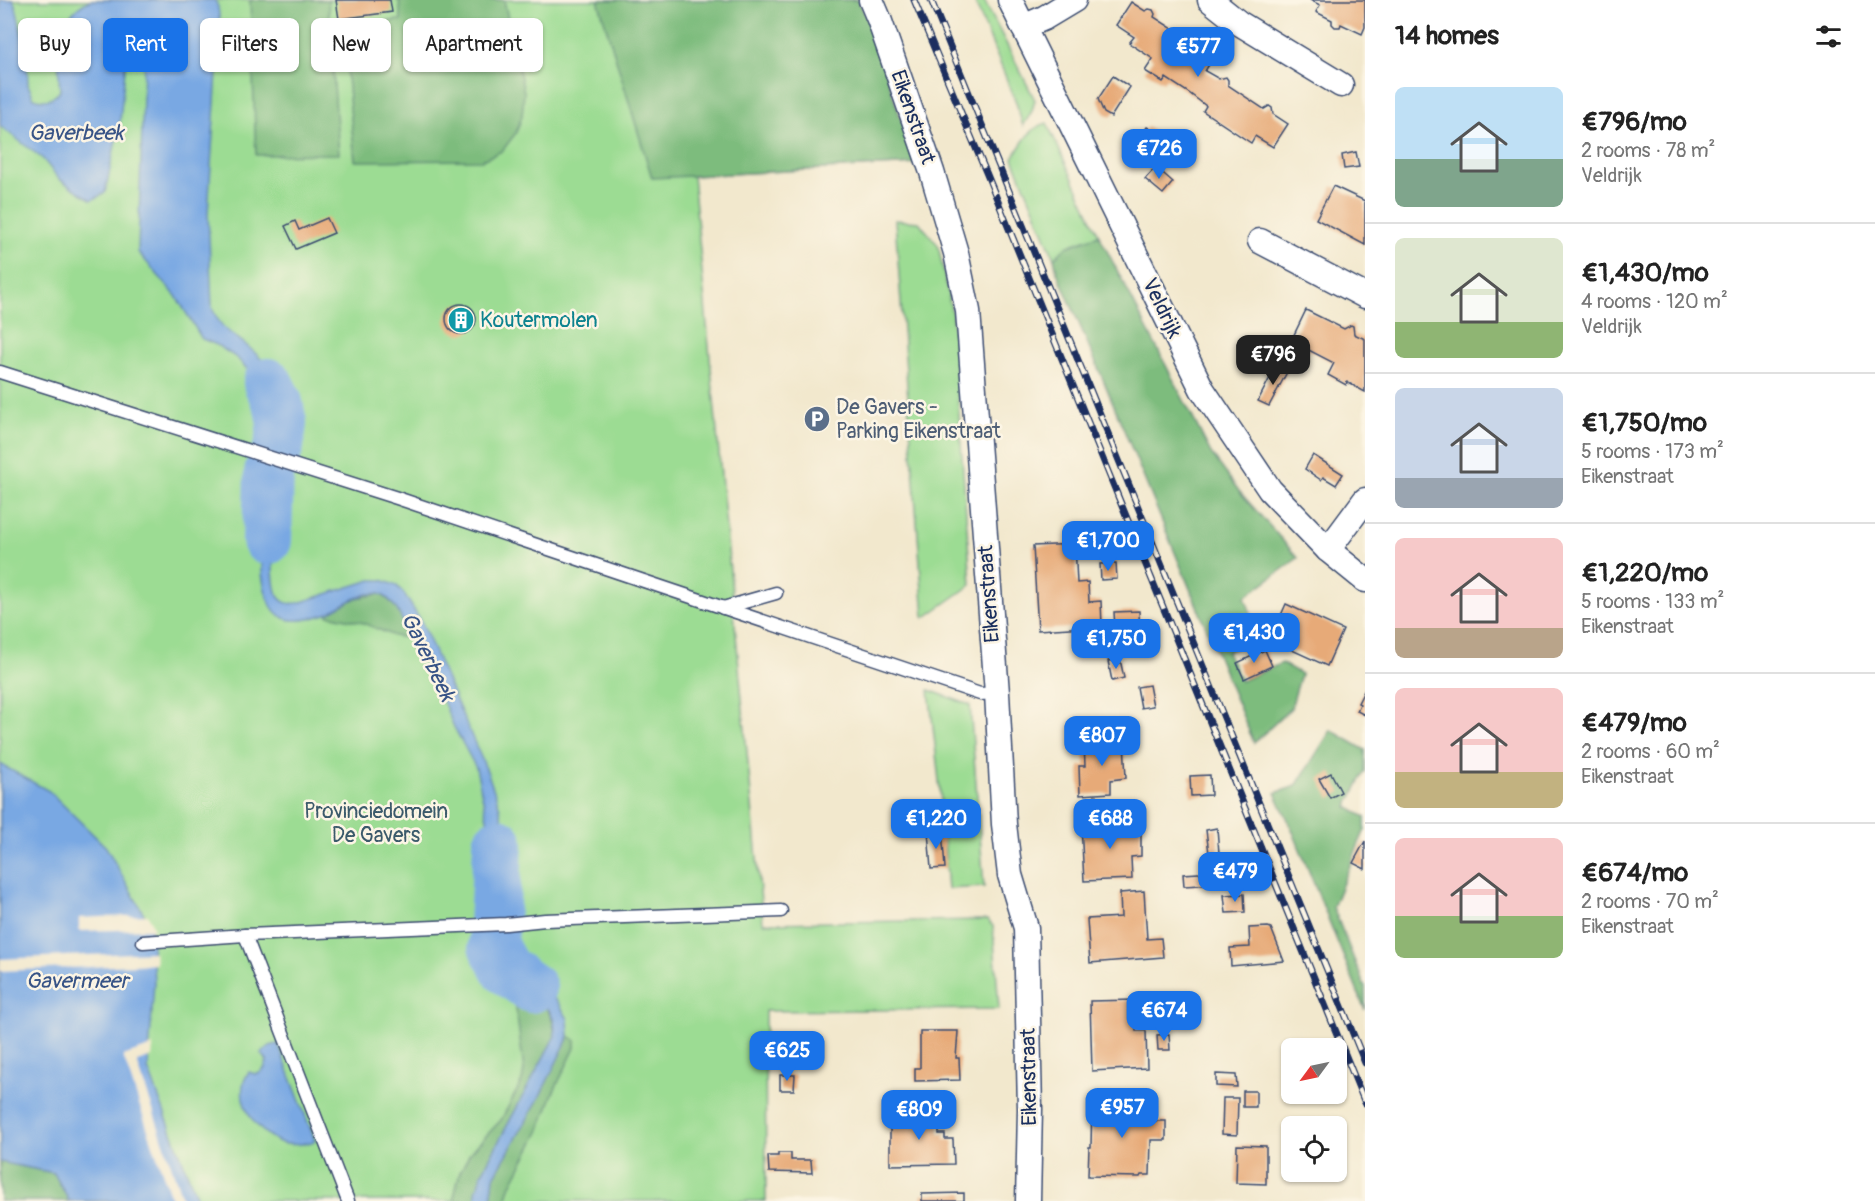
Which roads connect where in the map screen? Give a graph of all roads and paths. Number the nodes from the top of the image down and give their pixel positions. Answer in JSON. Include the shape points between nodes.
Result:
{"nodes":[{"id":1,"x":871,"y":0,"type":"edge"},
{"id":2,"x":1010,"y":0,"type":"edge"},
{"id":3,"x":1074,"y":0,"type":"edge"},
{"id":4,"x":1210,"y":0,"type":"edge"},
{"id":5,"x":1023,"y":27,"type":"junction"},
{"id":6,"x":1341,"y":85,"type":"dead end"},
{"id":7,"x":1260,"y":241,"type":"dead end"},
{"id":8,"x":1365,"y":296,"type":"edge"},
{"id":9,"x":0,"y":372,"type":"edge"},
{"id":10,"x":1365,"y":500,"type":"edge"},
{"id":11,"x":1328,"y":550,"type":"junction"},
{"id":12,"x":1365,"y":580,"type":"edge"},
{"id":13,"x":776,"y":593,"type":"dead end"},
{"id":14,"x":723,"y":608,"type":"junction"},
{"id":15,"x":997,"y":693,"type":"junction"},
{"id":16,"x":782,"y":911,"type":"dead end"},
{"id":17,"x":245,"y":935,"type":"junction"},
{"id":18,"x":143,"y":942,"type":"dead end"},
{"id":19,"x":348,"y":1201,"type":"edge"},
{"id":20,"x":1028,"y":1201,"type":"edge"}],
"edges":[{"from":1,"to":15,"type":"street","name":"Eikenstraat","via":[[932,172],[968,311]]},
{"from":2,"to":5,"type":"street","name":"Veldrijk"},
{"from":3,"to":5,"type":"street"},
{"from":4,"to":6,"type":"street","via":[[1239,23]]},
{"from":5,"to":11,"type":"street","name":"Veldrijk","via":[[1202,389],[1270,490]]},
{"from":7,"to":8,"type":"street"},
{"from":9,"to":14,"type":"lane","via":[[397,498]]},
{"from":10,"to":11,"type":"street"},
{"from":11,"to":12,"type":"street","name":"Veldrijk"},
{"from":13,"to":14,"type":"lane"},
{"from":14,"to":15,"type":"lane","via":[[980,694]]},
{"from":15,"to":20,"type":"street","name":"Eikenstraat","via":[[1010,874],[1026,928]]},
{"from":16,"to":17,"type":"lane"},
{"from":17,"to":18,"type":"lane"},
{"from":17,"to":19,"type":"lane"}]}
